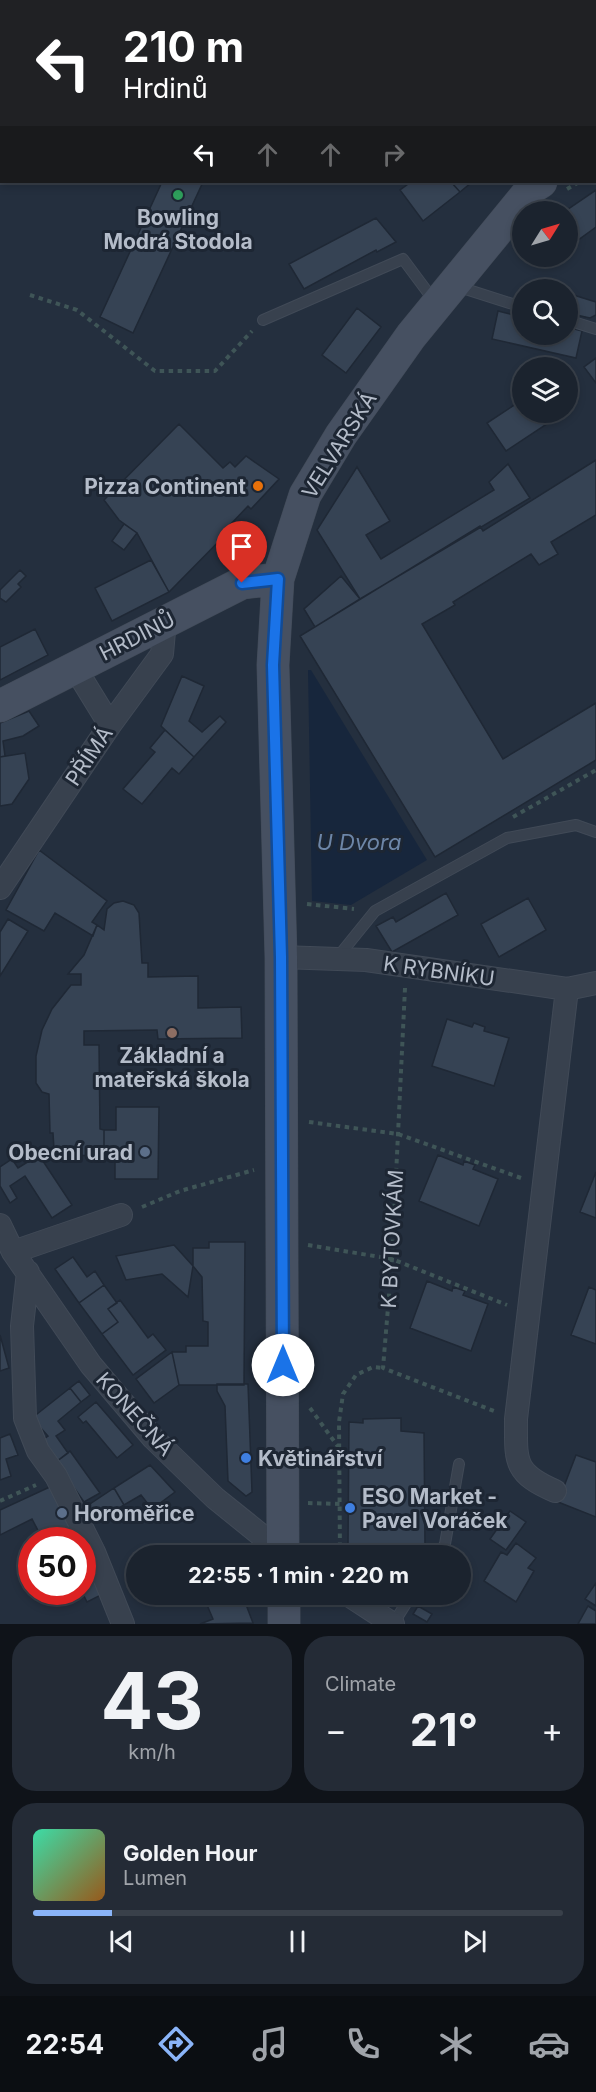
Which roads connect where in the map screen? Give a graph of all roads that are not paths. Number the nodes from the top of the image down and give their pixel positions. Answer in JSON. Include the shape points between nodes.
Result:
{"nodes":[{"id":1,"x":539,"y":183,"type":"edge"},
{"id":2,"x":445,"y":295,"type":"junction"},
{"id":3,"x":512,"y":305,"type":"edge"},
{"id":4,"x":263,"y":320,"type":"road end"},
{"id":5,"x":578,"y":323,"type":"edge"},
{"id":6,"x":596,"y":329,"type":"edge"},
{"id":7,"x":278,"y":579,"type":"junction"},
{"id":8,"x":165,"y":620,"type":"junction"},
{"id":9,"x":75,"y":668,"type":"junction"},
{"id":10,"x":0,"y":706,"type":"edge"},
{"id":11,"x":110,"y":725,"type":"junction"},
{"id":12,"x":596,"y":832,"type":"edge"},
{"id":13,"x":0,"y":888,"type":"edge"},
{"id":14,"x":281,"y":957,"type":"junction"},
{"id":15,"x":336,"y":958,"type":"junction"},
{"id":16,"x":596,"y":983,"type":"edge"},
{"id":17,"x":567,"y":989,"type":"junction"},
{"id":18,"x":122,"y":1215,"type":"road end"},
{"id":19,"x":0,"y":1225,"type":"edge"},
{"id":20,"x":14,"y":1252,"type":"junction"},
{"id":21,"x":28,"y":1272,"type":"junction"},
{"id":22,"x":459,"y":1464,"type":"dead end"},
{"id":23,"x":555,"y":1491,"type":"dead end"},
{"id":24,"x":273,"y":1545,"type":"edge"},
{"id":25,"x":285,"y":1545,"type":"edge"},
{"id":26,"x":444,"y":1545,"type":"edge"},
{"id":27,"x":284,"y":1605,"type":"edge"},
{"id":28,"x":364,"y":1605,"type":"edge"},
{"id":29,"x":405,"y":1605,"type":"edge"},
{"id":30,"x":123,"y":1624,"type":"edge"},
{"id":31,"x":284,"y":1624,"type":"edge"},
{"id":32,"x":393,"y":1624,"type":"edge"}],
"edges":[{"from":1,"to":2,"type":"main road","name":"VELVARSKÁ"},
{"from":2,"to":3,"type":"lane"},
{"from":2,"to":4,"type":"lane","via":[[403,259]]},
{"from":2,"to":7,"type":"main road","name":"VELVARSKÁ","via":[[341,435],[305,495]]},
{"from":5,"to":6,"type":"lane"},
{"from":7,"to":8,"type":"main road","name":"HRDINŮ","via":[[242,583]]},
{"from":7,"to":14,"type":"main road","name":"VELVARSKÁ","via":[[273,665]]},
{"from":8,"to":9,"type":"main road","name":"HRDINŮ"},
{"from":8,"to":11,"type":"street","name":"PŘÍMÁ","via":[[162,654]]},
{"from":9,"to":10,"type":"main road","name":"HRDINŮ"},
{"from":9,"to":11,"type":"street"},
{"from":11,"to":13,"type":"street","name":"PŘÍMÁ"},
{"from":12,"to":15,"type":"lane","via":[[576,825],[507,838],[375,911]]},
{"from":14,"to":15,"type":"street","name":"K RYBNÍKU"},
{"from":14,"to":25,"type":"main road","name":"VELVARSKÁ"},
{"from":15,"to":17,"type":"street","name":"K RYBNÍKU"},
{"from":16,"to":17,"type":"street","name":"K RYBNÍKU"},
{"from":17,"to":23,"type":"street","via":[[516,1419],[516,1457],[529,1480]]},
{"from":18,"to":20,"type":"street"},
{"from":19,"to":20,"type":"street","name":"KONEČNÁ"},
{"from":20,"to":21,"type":"street","name":"KONEČNÁ"},
{"from":21,"to":24,"type":"street","name":"KONEČNÁ","via":[[91,1365],[153,1438],[215,1498]]},
{"from":21,"to":30,"type":"street","via":[[22,1326],[25,1418],[38,1451],[56,1476],[94,1552]]},
{"from":22,"to":26,"type":"lane"},
{"from":27,"to":31,"type":"main road"},
{"from":28,"to":32,"type":"street"},
{"from":29,"to":32,"type":"lane"}]}
